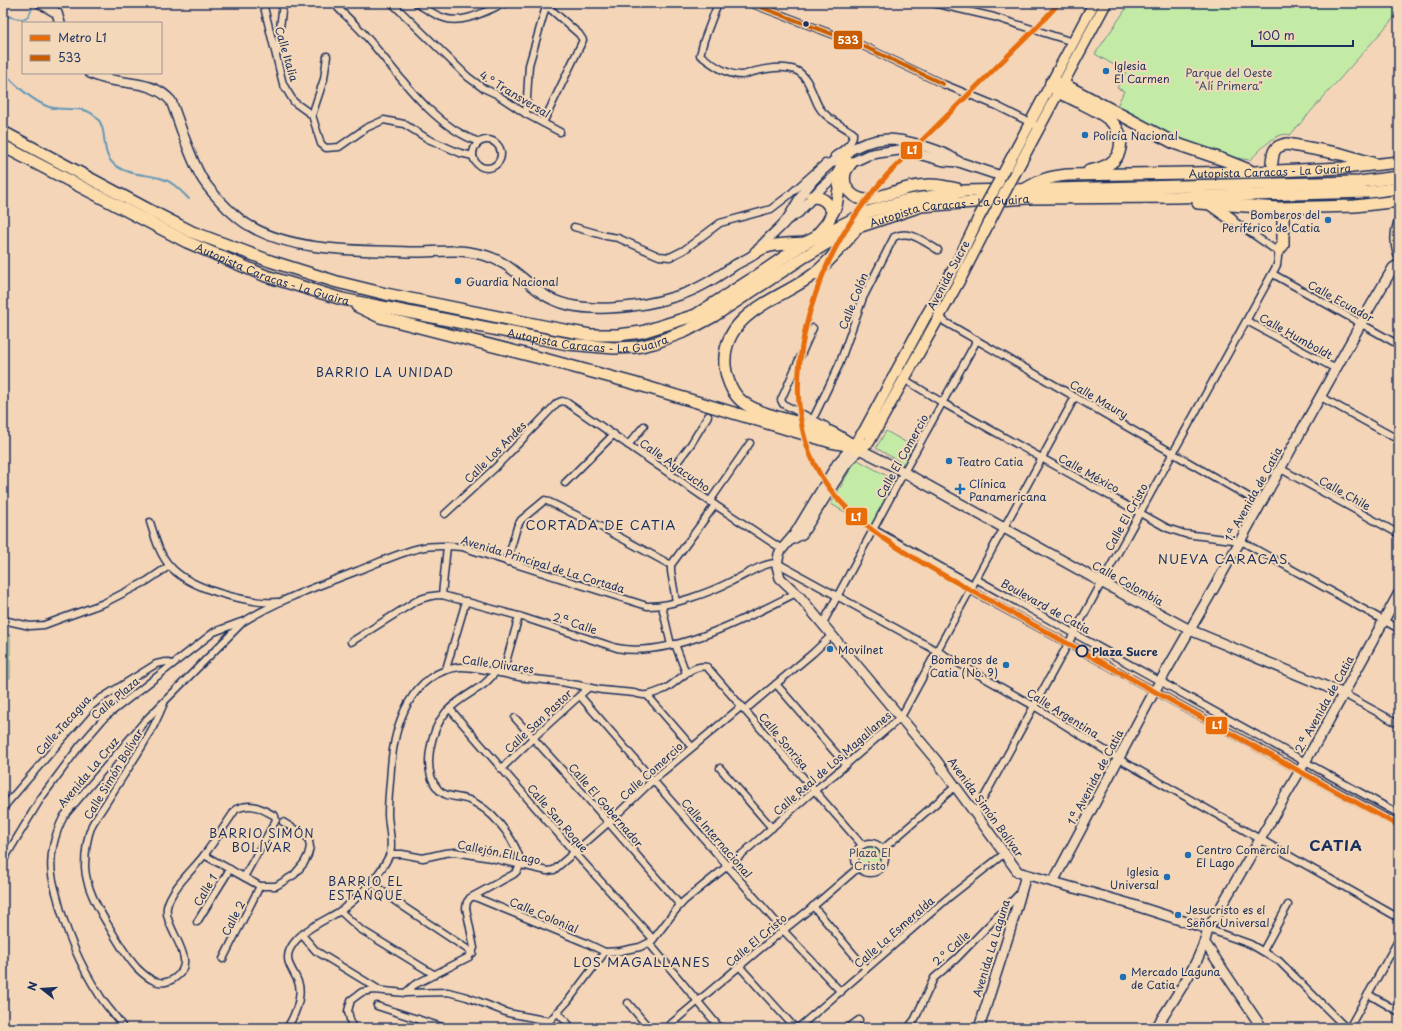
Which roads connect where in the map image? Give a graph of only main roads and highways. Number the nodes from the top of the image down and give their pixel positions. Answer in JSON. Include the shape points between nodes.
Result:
{"nodes":[{"id":1,"x":40,"y":3,"type":"edge"},
{"id":2,"x":1094,"y":3,"type":"edge"},
{"id":3,"x":1106,"y":3,"type":"edge"},
{"id":4,"x":60,"y":22,"type":"edge"},
{"id":5,"x":92,"y":74,"type":"edge"},
{"id":6,"x":1057,"y":86,"type":"junction"},
{"id":7,"x":1034,"y":125,"type":"junction"},
{"id":8,"x":3,"y":132,"type":"edge"},
{"id":9,"x":3,"y":146,"type":"edge"},
{"id":10,"x":849,"y":157,"type":"junction"},
{"id":11,"x":1272,"y":162,"type":"dead end"},
{"id":12,"x":1399,"y":162,"type":"edge"},
{"id":13,"x":1376,"y":164,"type":"junction"},
{"id":14,"x":839,"y":172,"type":"junction"},
{"id":15,"x":1258,"y":172,"type":"junction"},
{"id":16,"x":1067,"y":175,"type":"junction"},
{"id":17,"x":1399,"y":177,"type":"edge"},
{"id":18,"x":1000,"y":178,"type":"junction"},
{"id":19,"x":1223,"y":185,"type":"junction"},
{"id":20,"x":1399,"y":188,"type":"edge"},
{"id":21,"x":965,"y":191,"type":"junction"},
{"id":22,"x":1025,"y":194,"type":"junction"},
{"id":23,"x":812,"y":197,"type":"junction"},
{"id":24,"x":1175,"y":197,"type":"junction"},
{"id":25,"x":1399,"y":201,"type":"edge"},
{"id":26,"x":1210,"y":204,"type":"junction"},
{"id":27,"x":1235,"y":206,"type":"junction"},
{"id":28,"x":833,"y":212,"type":"junction"},
{"id":29,"x":1284,"y":216,"type":"dead end"},
{"id":30,"x":787,"y":219,"type":"junction"},
{"id":31,"x":1399,"y":225,"type":"edge"},
{"id":32,"x":858,"y":227,"type":"junction"},
{"id":33,"x":810,"y":241,"type":"junction"},
{"id":34,"x":1279,"y":250,"type":"road end"},
{"id":35,"x":756,"y":252,"type":"junction"},
{"id":36,"x":1399,"y":253,"type":"edge"},
{"id":37,"x":1397,"y":266,"type":"edge"},
{"id":38,"x":342,"y":299,"type":"junction"},
{"id":39,"x":856,"y":447,"type":"junction"},
{"id":40,"x":777,"y":563,"type":"joint"},
{"id":41,"x":1399,"y":593,"type":"edge"},
{"id":42,"x":1190,"y":630,"type":"junction"},
{"id":43,"x":1344,"y":694,"type":"junction"},
{"id":44,"x":1026,"y":875,"type":"junction"},
{"id":45,"x":1052,"y":882,"type":"junction"},
{"id":46,"x":1208,"y":929,"type":"junction"},
{"id":47,"x":1205,"y":943,"type":"junction"},
{"id":48,"x":979,"y":1028,"type":"edge"},
{"id":49,"x":1156,"y":1028,"type":"edge"},
{"id":50,"x":1262,"y":1028,"type":"edge"}],
"edges":[{"from":1,"to":4,"type":"main road","via":[[57,13]]},
{"from":2,"to":6,"type":"main road","name":"Avenida Sucre","via":[[1073,42]]},
{"from":3,"to":6,"type":"main road","name":"Avenida Sucre"},
{"from":5,"to":35,"type":"main road","via":[[102,79],[151,87],[165,94],[171,101],[195,164],[210,191],[249,226],[274,238],[299,245],[353,250],[476,253],[504,263],[544,294],[558,301],[573,306],[610,308],[638,306],[679,296],[699,288]]},
{"from":6,"to":7,"type":"main road","name":"Avenida Sucre"},
{"from":6,"to":15,"type":"highway","via":[[1174,143]]},
{"from":6,"to":16,"type":"highway","via":[[1109,119],[1120,134],[1121,142],[1118,155],[1111,163],[1094,170]]},
{"from":7,"to":18,"type":"main road","name":"Avenida Sucre"},
{"from":7,"to":39,"type":"main road","name":"Avenida Sucre","bridge":true,"via":[[1015,173],[940,316],[869,442]]},
{"from":8,"to":33,"type":"highway","name":"Autopista Caracas - La Guaira","via":[[151,212],[270,261],[386,294],[590,335],[642,332],[696,315]]},
{"from":9,"to":38,"type":"highway","name":"Autopista Caracas - La Guaira","via":[[219,257],[266,276]]},
{"from":10,"to":14,"type":"highway"},
{"from":10,"to":18,"type":"main road","via":[[861,145],[881,140],[897,140],[948,154],[959,162]]},
{"from":10,"to":21,"type":"highway","via":[[845,184],[856,198],[863,200],[932,185]]},
{"from":10,"to":30,"type":"main road","via":[[830,164],[814,179]]},
{"from":11,"to":13,"type":"highway","via":[[1275,149],[1279,145],[1287,144],[1341,154]]},
{"from":12,"to":13,"type":"highway","name":"Autopista Caracas - La Guaira"},
{"from":13,"to":15,"type":"highway","name":"Autopista Caracas - La Guaira"},
{"from":14,"to":23,"type":"main road"},
{"from":14,"to":28,"type":"highway","via":[[838,198]]},
{"from":15,"to":16,"type":"highway","name":"Autopista Caracas - La Guaira"},
{"from":15,"to":19,"type":"highway"},
{"from":16,"to":22,"type":"highway","name":"Autopista Caracas - La Guaira","via":[[1040,180]]},
{"from":17,"to":19,"type":"highway","name":"Autopista Caracas - La Guaira","via":[[1359,182]]},
{"from":18,"to":39,"type":"main road","name":"Avenida Sucre","bridge":true,"via":[[957,263]]},
{"from":19,"to":22,"type":"highway","name":"Autopista Caracas - La Guaira"},
{"from":20,"to":24,"type":"highway","name":"Autopista Caracas - La Guaira","via":[[1368,192]]},
{"from":21,"to":22,"type":"highway","name":"Autopista Caracas - La Guaira"},
{"from":21,"to":33,"type":"highway","name":"Autopista Caracas - La Guaira","via":[[904,200],[888,205],[868,212]]},
{"from":22,"to":24,"type":"highway","name":"Autopista Caracas - La Guaira"},
{"from":22,"to":32,"type":"highway","name":"Autopista Caracas - La Guaira","via":[[921,206]]},
{"from":23,"to":28,"type":"highway","via":[[826,200]]},
{"from":23,"to":30,"type":"main road","via":[[798,213]]},
{"from":24,"to":26,"type":"highway","name":"Autopista Caracas - La Guaira","via":[[1188,203]]},
{"from":25,"to":27,"type":"highway","name":"Autopista Caracas - La Guaira","via":[[1355,206]]},
{"from":26,"to":27,"type":"highway","name":"Autopista Caracas - La Guaira"},
{"from":26,"to":27,"type":"highway","via":[[1231,219]]},
{"from":28,"to":33,"type":"highway","via":[[827,223]]},
{"from":29,"to":34,"type":"highway","via":[[1283,245]]},
{"from":30,"to":35,"type":"main road"},
{"from":31,"to":36,"type":"highway","via":[[1396,244]]},
{"from":32,"to":38,"type":"highway","name":"Autopista Caracas - La Guaira","via":[[804,257],[700,324],[654,343],[637,347],[568,344]]},
{"from":32,"to":39,"type":"highway","via":[[804,282],[765,302],[738,326],[728,343],[725,362],[731,386],[745,403],[766,413],[831,432]]},
{"from":33,"to":35,"type":"highway","via":[[762,248]]},
{"from":37,"to":42,"type":"main road","name":"1.ª Avenida de Catia","via":[[1336,369]]},
{"from":38,"to":39,"type":"highway","via":[[380,317],[548,360]]},
{"from":39,"to":40,"type":"main road","name":"Avenida Sucre","via":[[837,464],[789,541],[782,548]]},
{"from":39,"to":42,"type":"main road","name":"Calle Colombia"},
{"from":40,"to":44,"type":"main road","name":"Avenida Simón Bolívar","via":[[780,578],[796,593],[901,717],[976,812],[1018,872]]},
{"from":41,"to":43,"type":"main road","name":"2.ª Avenida de Catia"},
{"from":42,"to":43,"type":"main road","name":"Calle Colombia"},
{"from":42,"to":45,"type":"main road","name":"1.ª Avenida de Catia"},
{"from":43,"to":46,"type":"main road","name":"2.ª Avenida de Catia"},
{"from":44,"to":45,"type":"main road","name":"Avenida Simón Bolívar"},
{"from":44,"to":48,"type":"main road","name":"Avenida La Laguna"},
{"from":45,"to":46,"type":"main road","name":"Avenida Simón Bolívar"},
{"from":46,"to":47,"type":"main road","name":"2.ª Avenida de Catia"},
{"from":47,"to":49,"type":"main road","name":"2.ª Avenida de Catia"},
{"from":47,"to":50,"type":"main road"}]}
